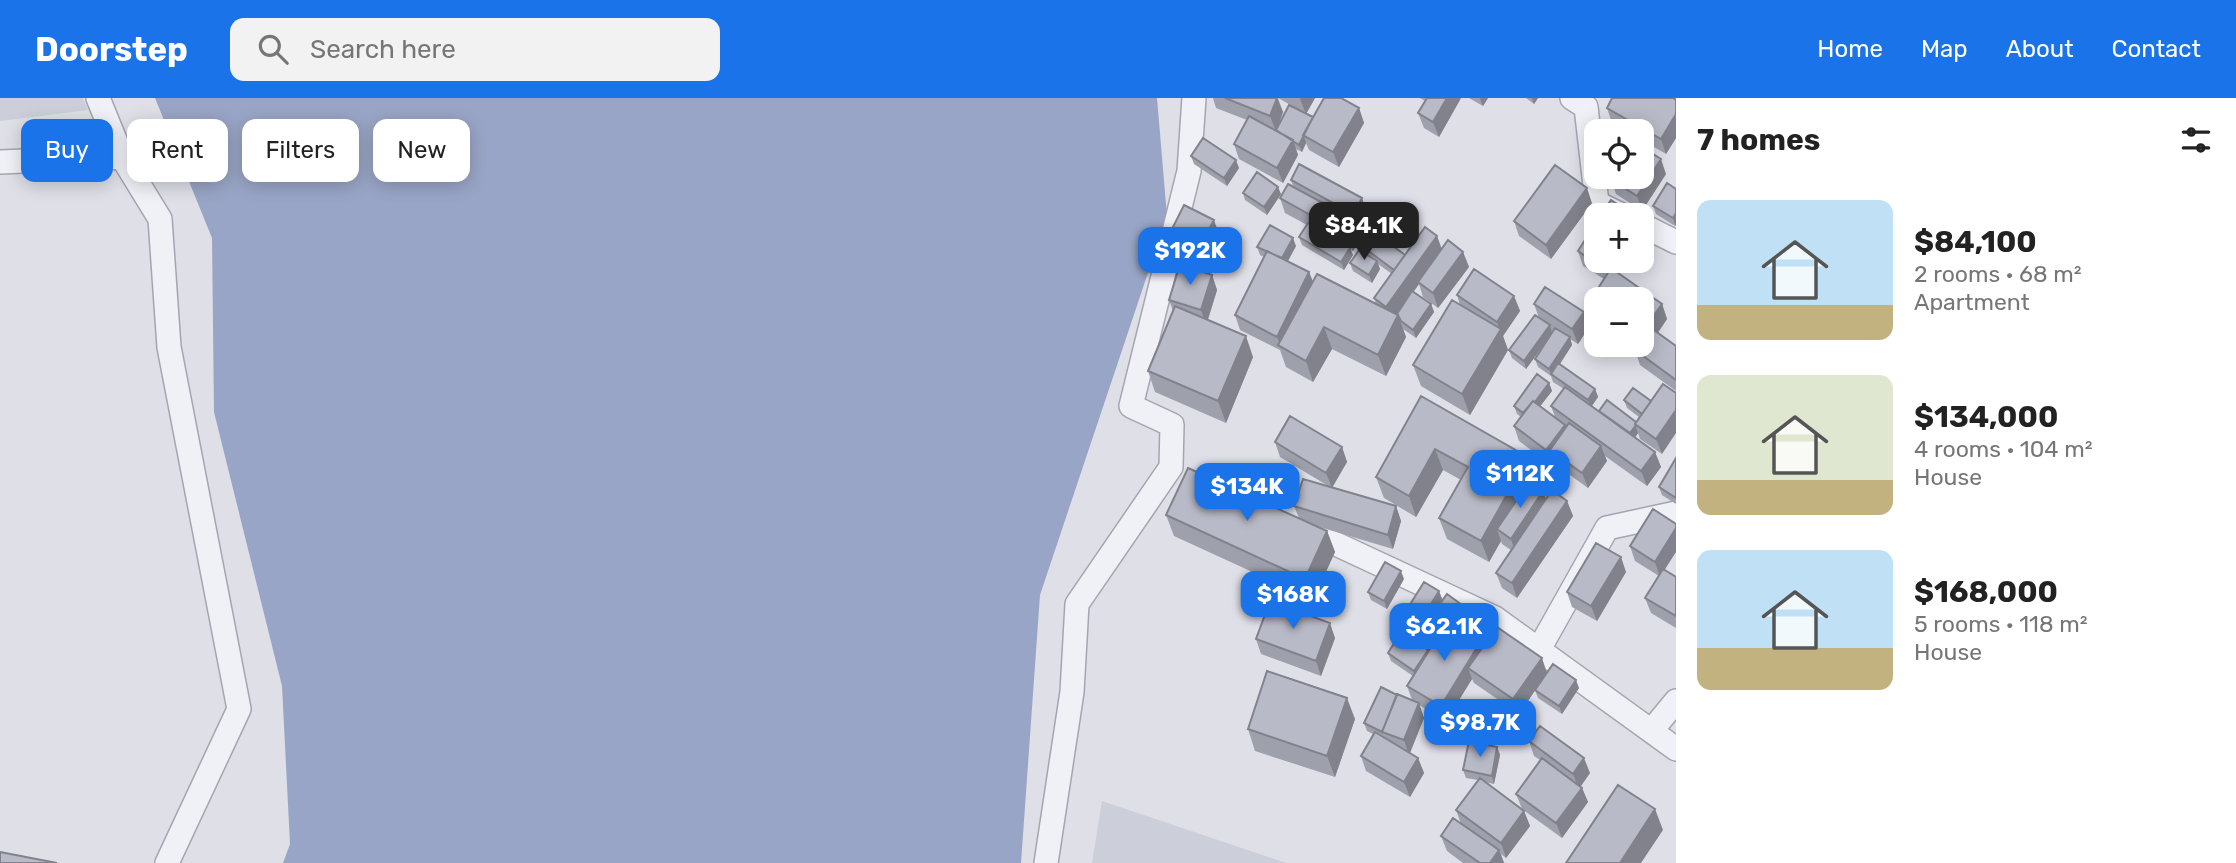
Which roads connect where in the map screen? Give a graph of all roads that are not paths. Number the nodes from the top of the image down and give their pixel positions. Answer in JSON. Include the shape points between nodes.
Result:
{"nodes":[{"id":1,"x":98,"y":98,"type":"edge"},
{"id":2,"x":1194,"y":98,"type":"edge"},
{"id":3,"x":1583,"y":101,"type":"edge"},
{"id":4,"x":122,"y":157,"type":"junction"},
{"id":5,"x":0,"y":162,"type":"edge"},
{"id":6,"x":1597,"y":203,"type":"edge"},
{"id":7,"x":1654,"y":231,"type":"edge"},
{"id":8,"x":1676,"y":242,"type":"edge"},
{"id":9,"x":1171,"y":467,"type":"junction"},
{"id":10,"x":1196,"y":479,"type":"edge"},
{"id":11,"x":1676,"y":513,"type":"edge"},
{"id":12,"x":1283,"y":519,"type":"edge"},
{"id":13,"x":1538,"y":651,"type":"junction"},
{"id":14,"x":1676,"y":701,"type":"edge"},
{"id":15,"x":1652,"y":730,"type":"junction"},
{"id":16,"x":1676,"y":749,"type":"edge"},
{"id":17,"x":167,"y":863,"type":"edge"},
{"id":18,"x":1046,"y":863,"type":"edge"}],
"edges":[{"from":1,"to":4,"type":"street"},
{"from":2,"to":9,"type":"street","via":[[1189,171],[1131,406],[1172,425]]},
{"from":3,"to":6,"type":"street"},
{"from":4,"to":5,"type":"street"},
{"from":4,"to":17,"type":"street","via":[[160,219],[169,347],[239,709]]},
{"from":7,"to":8,"type":"street"},
{"from":9,"to":10,"type":"street"},
{"from":9,"to":18,"type":"street","via":[[1077,604],[1072,692]]},
{"from":11,"to":13,"type":"street","via":[[1607,528]]},
{"from":12,"to":13,"type":"street","via":[[1496,618]]},
{"from":13,"to":15,"type":"street"},
{"from":14,"to":15,"type":"street"},
{"from":15,"to":16,"type":"street"}]}
